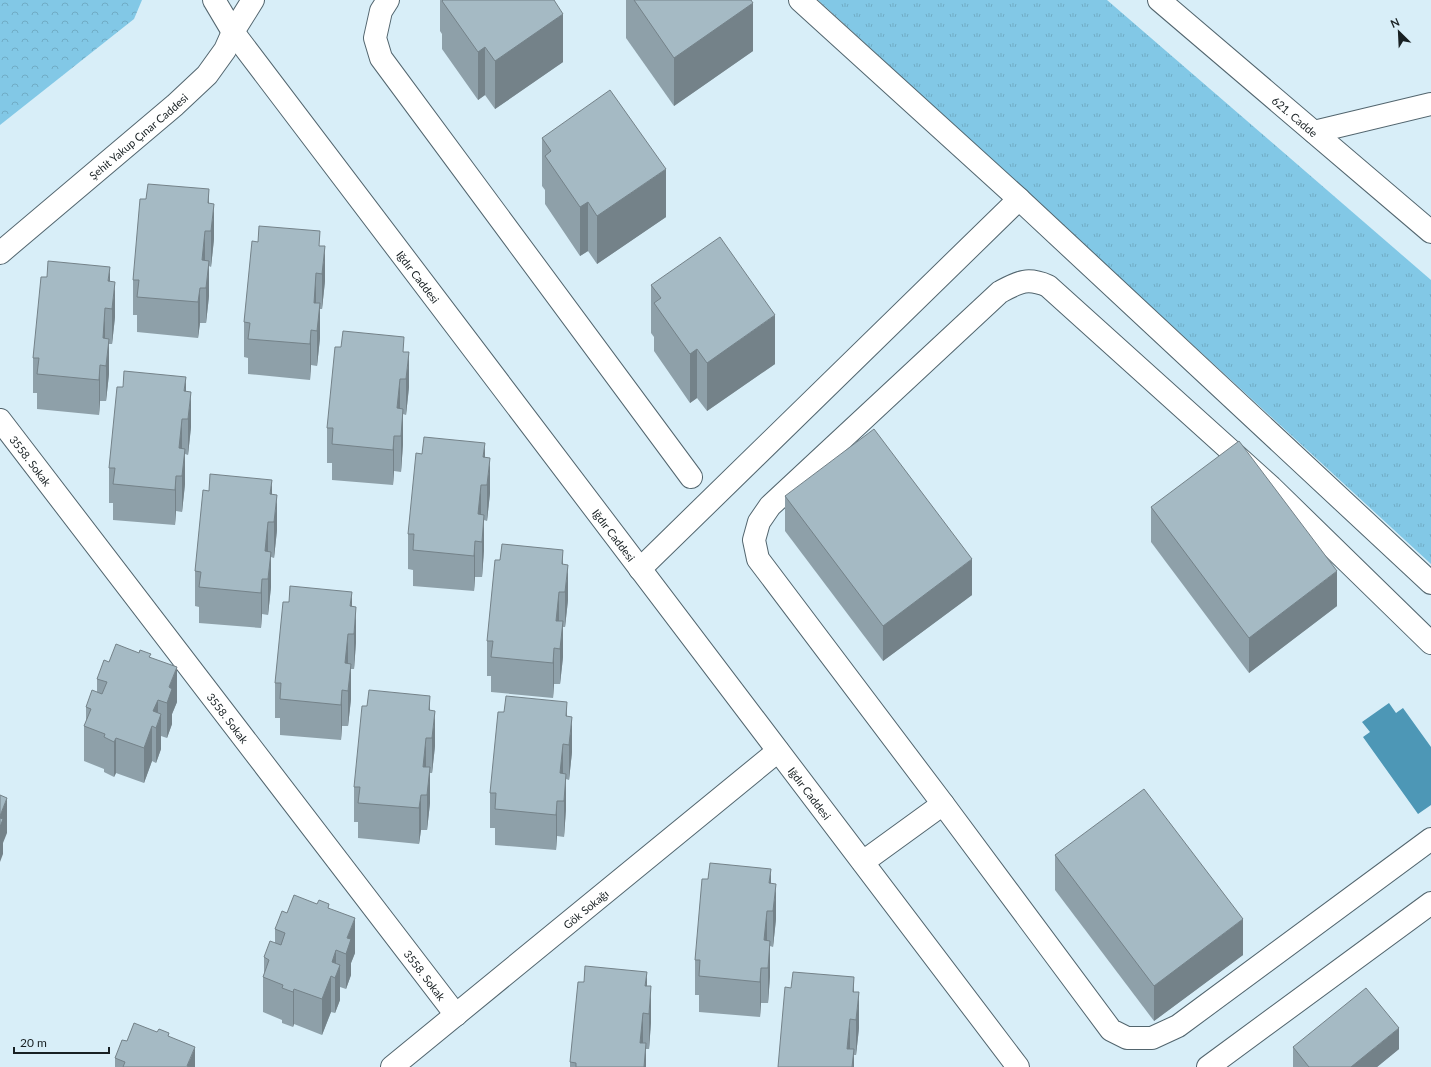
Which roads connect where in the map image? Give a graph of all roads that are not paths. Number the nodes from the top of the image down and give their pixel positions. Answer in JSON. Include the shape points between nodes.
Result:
{"nodes":[{"id":1,"x":214,"y":0,"type":"edge"},
{"id":2,"x":253,"y":0,"type":"edge"},
{"id":3,"x":388,"y":0,"type":"edge"},
{"id":4,"x":800,"y":0,"type":"edge"},
{"id":5,"x":1159,"y":0,"type":"edge"},
{"id":6,"x":233,"y":32,"type":"junction"},
{"id":7,"x":1431,"y":104,"type":"edge"},
{"id":8,"x":1314,"y":132,"type":"junction"},
{"id":9,"x":1019,"y":199,"type":"junction"},
{"id":10,"x":1431,"y":232,"type":"edge"},
{"id":11,"x":0,"y":252,"type":"edge"},
{"id":12,"x":0,"y":420,"type":"edge"},
{"id":13,"x":692,"y":477,"type":"dead end"},
{"id":14,"x":640,"y":569,"type":"junction"},
{"id":15,"x":1431,"y":583,"type":"edge"},
{"id":16,"x":1431,"y":643,"type":"edge"},
{"id":17,"x":778,"y":750,"type":"junction"},
{"id":18,"x":943,"y":804,"type":"junction"},
{"id":19,"x":1431,"y":839,"type":"edge"},
{"id":20,"x":862,"y":862,"type":"junction"},
{"id":21,"x":1431,"y":902,"type":"edge"},
{"id":22,"x":456,"y":1015,"type":"junction"},
{"id":23,"x":392,"y":1067,"type":"edge"},
{"id":24,"x":1018,"y":1067,"type":"edge"},
{"id":25,"x":1208,"y":1067,"type":"edge"}],
"edges":[{"from":1,"to":6,"type":"street","name":"Iğdır Caddesi"},
{"from":2,"to":6,"type":"street","name":"Şehit Yakup Çınar Caddesi"},
{"from":3,"to":13,"type":"street","via":[[381,11],[375,38],[381,58]]},
{"from":4,"to":9,"type":"street"},
{"from":5,"to":8,"type":"street","name":"621. Cadde"},
{"from":6,"to":11,"type":"street","name":"Şehit Yakup Çınar Caddesi","via":[[225,50],[207,75],[175,105]]},
{"from":6,"to":14,"type":"street","name":"Iğdır Caddesi"},
{"from":7,"to":8,"type":"street"},
{"from":8,"to":10,"type":"street","name":"621. Cadde"},
{"from":9,"to":14,"type":"street"},
{"from":9,"to":15,"type":"street"},
{"from":12,"to":22,"type":"street","name":"3558. Sokak"},
{"from":14,"to":17,"type":"street","name":"Iğdır Caddesi"},
{"from":16,"to":18,"type":"street","via":[[1271,487],[1048,286],[1038,281],[1018,282],[1000,292],[770,506],[759,522],[754,540],[758,559]]},
{"from":17,"to":20,"type":"street","name":"Iğdır Caddesi"},
{"from":17,"to":22,"type":"street","name":"Gök Sokağı"},
{"from":18,"to":19,"type":"street","via":[[1111,1030],[1127,1038],[1152,1038],[1178,1026]]},
{"from":18,"to":20,"type":"street"},
{"from":20,"to":24,"type":"street","name":"Iğdır Caddesi"},
{"from":21,"to":25,"type":"street"},
{"from":22,"to":23,"type":"street","name":"Gök Sokağı"}]}
